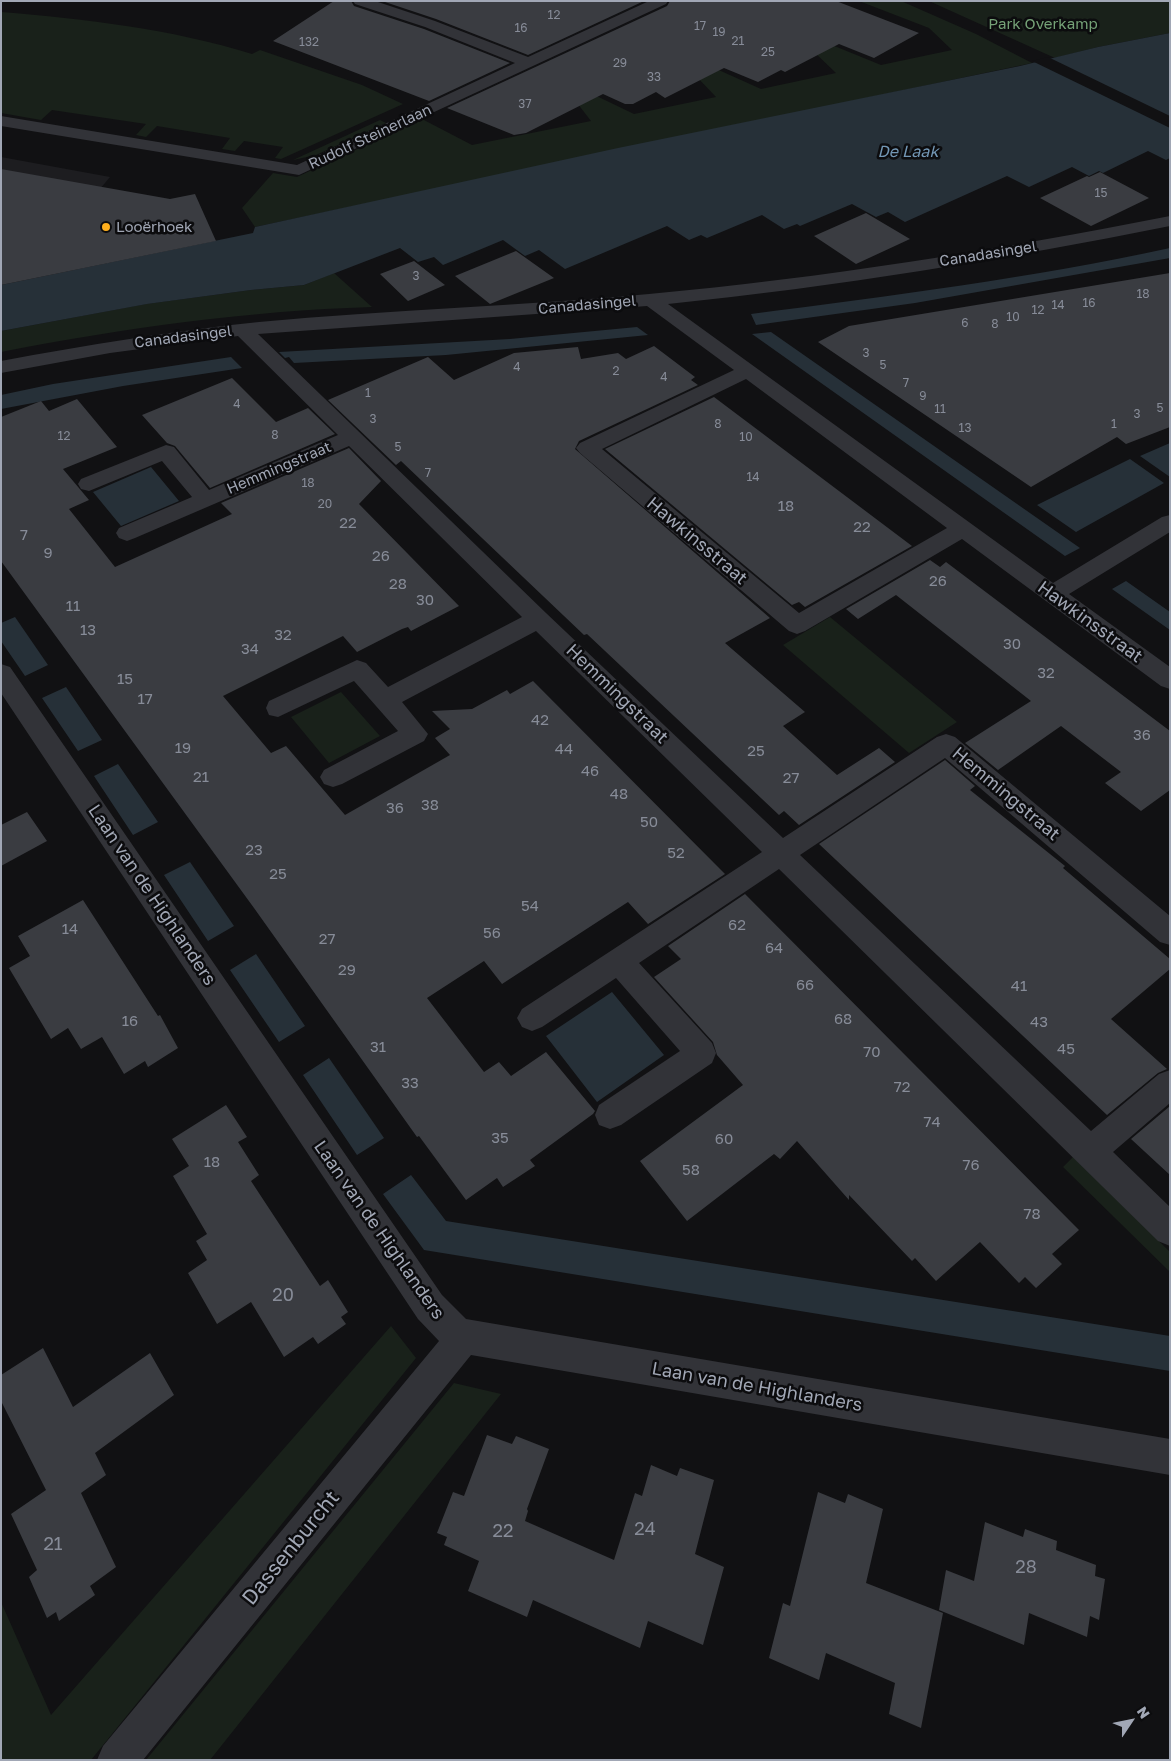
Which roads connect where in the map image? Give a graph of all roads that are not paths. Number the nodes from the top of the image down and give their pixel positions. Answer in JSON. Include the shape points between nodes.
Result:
{"nodes":[{"id":1,"x":360,"y":1,"type":"edge"},
{"id":2,"x":661,"y":1,"type":"edge"},
{"id":3,"x":528,"y":63,"type":"junction"},
{"id":4,"x":1,"y":121,"type":"edge"},
{"id":5,"x":1170,"y":221,"type":"edge"},
{"id":6,"x":651,"y":300,"type":"junction"},
{"id":7,"x":243,"y":330,"type":"junction"},
{"id":8,"x":1,"y":367,"type":"edge"},
{"id":9,"x":748,"y":371,"type":"junction"},
{"id":10,"x":352,"y":437,"type":"junction"},
{"id":11,"x":89,"y":484,"type":"dead end"},
{"id":12,"x":206,"y":500,"type":"junction"},
{"id":13,"x":1170,"y":522,"type":"edge"},
{"id":14,"x":963,"y":528,"type":"junction"},
{"id":15,"x":127,"y":533,"type":"dead end"},
{"id":16,"x":1052,"y":594,"type":"junction"},
{"id":17,"x":538,"y":619,"type":"junction"},
{"id":18,"x":1,"y":673,"type":"edge"},
{"id":19,"x":1170,"y":680,"type":"edge"},
{"id":20,"x":385,"y":700,"type":"junction"},
{"id":21,"x":278,"y":708,"type":"dead end"},
{"id":22,"x":333,"y":777,"type":"dead end"},
{"id":23,"x":782,"y":853,"type":"junction"},
{"id":24,"x":1170,"y":933,"type":"edge"},
{"id":25,"x":620,"y":961,"type":"junction"},
{"id":26,"x":532,"y":1018,"type":"dead end"},
{"id":27,"x":1170,"y":1084,"type":"edge"},
{"id":28,"x":610,"y":1115,"type":"dead end"},
{"id":29,"x":1090,"y":1151,"type":"junction"},
{"id":30,"x":1170,"y":1230,"type":"edge"},
{"id":31,"x":464,"y":1337,"type":"junction"},
{"id":32,"x":1170,"y":1457,"type":"edge"},
{"id":33,"x":117,"y":1760,"type":"edge"}],
"edges":[{"from":1,"to":3,"type":"street","via":[[430,24]]},
{"from":2,"to":3,"type":"street","name":"Rudolf Steinerlaan"},
{"from":3,"to":4,"type":"street","name":"Rudolf Steinerlaan","via":[[299,170]]},
{"from":5,"to":6,"type":"street","name":"Canadasingel","via":[[877,272]]},
{"from":6,"to":7,"type":"street","name":"Canadasingel"},
{"from":6,"to":9,"type":"street","name":"Hawkinsstraat"},
{"from":7,"to":8,"type":"street","name":"Canadasingel","via":[[163,339]]},
{"from":7,"to":10,"type":"street","name":"Hemmingstraat"},
{"from":9,"to":14,"type":"street","name":"Hawkinsstraat"},
{"from":9,"to":14,"type":"street","name":"Hawkinsstraat","via":[[587,448],[797,625]]},
{"from":10,"to":12,"type":"street","name":"Hemmingstraat"},
{"from":10,"to":17,"type":"street","name":"Hemmingstraat"},
{"from":11,"to":12,"type":"street","name":"Hemmingstraat","via":[[166,452]]},
{"from":12,"to":15,"type":"street","name":"Hemmingstraat"},
{"from":13,"to":16,"type":"street"},
{"from":14,"to":16,"type":"street","name":"Hawkinsstraat"},
{"from":16,"to":19,"type":"street","name":"Hawkinsstraat"},
{"from":17,"to":20,"type":"street"},
{"from":17,"to":23,"type":"street","name":"Hemmingstraat"},
{"from":18,"to":31,"type":"street","name":"Laan van de Highlanders","via":[[430,1308],[444,1325]]},
{"from":20,"to":21,"type":"street","via":[[357,669]]},
{"from":20,"to":22,"type":"street","via":[[415,734]]},
{"from":23,"to":24,"type":"street","name":"Hemmingstraat","via":[[946,744]]},
{"from":23,"to":25,"type":"street","name":"Hemmingstraat"},
{"from":23,"to":29,"type":"street","name":"Hemmingstraat"},
{"from":25,"to":26,"type":"street","name":"Hemmingstraat"},
{"from":25,"to":28,"type":"street","via":[[701,1053]]},
{"from":27,"to":29,"type":"street"},
{"from":29,"to":30,"type":"street","name":"Hemmingstraat"},
{"from":31,"to":32,"type":"street","name":"Laan van de Highlanders"},
{"from":31,"to":33,"type":"street","name":"Dassenburcht"}]}
